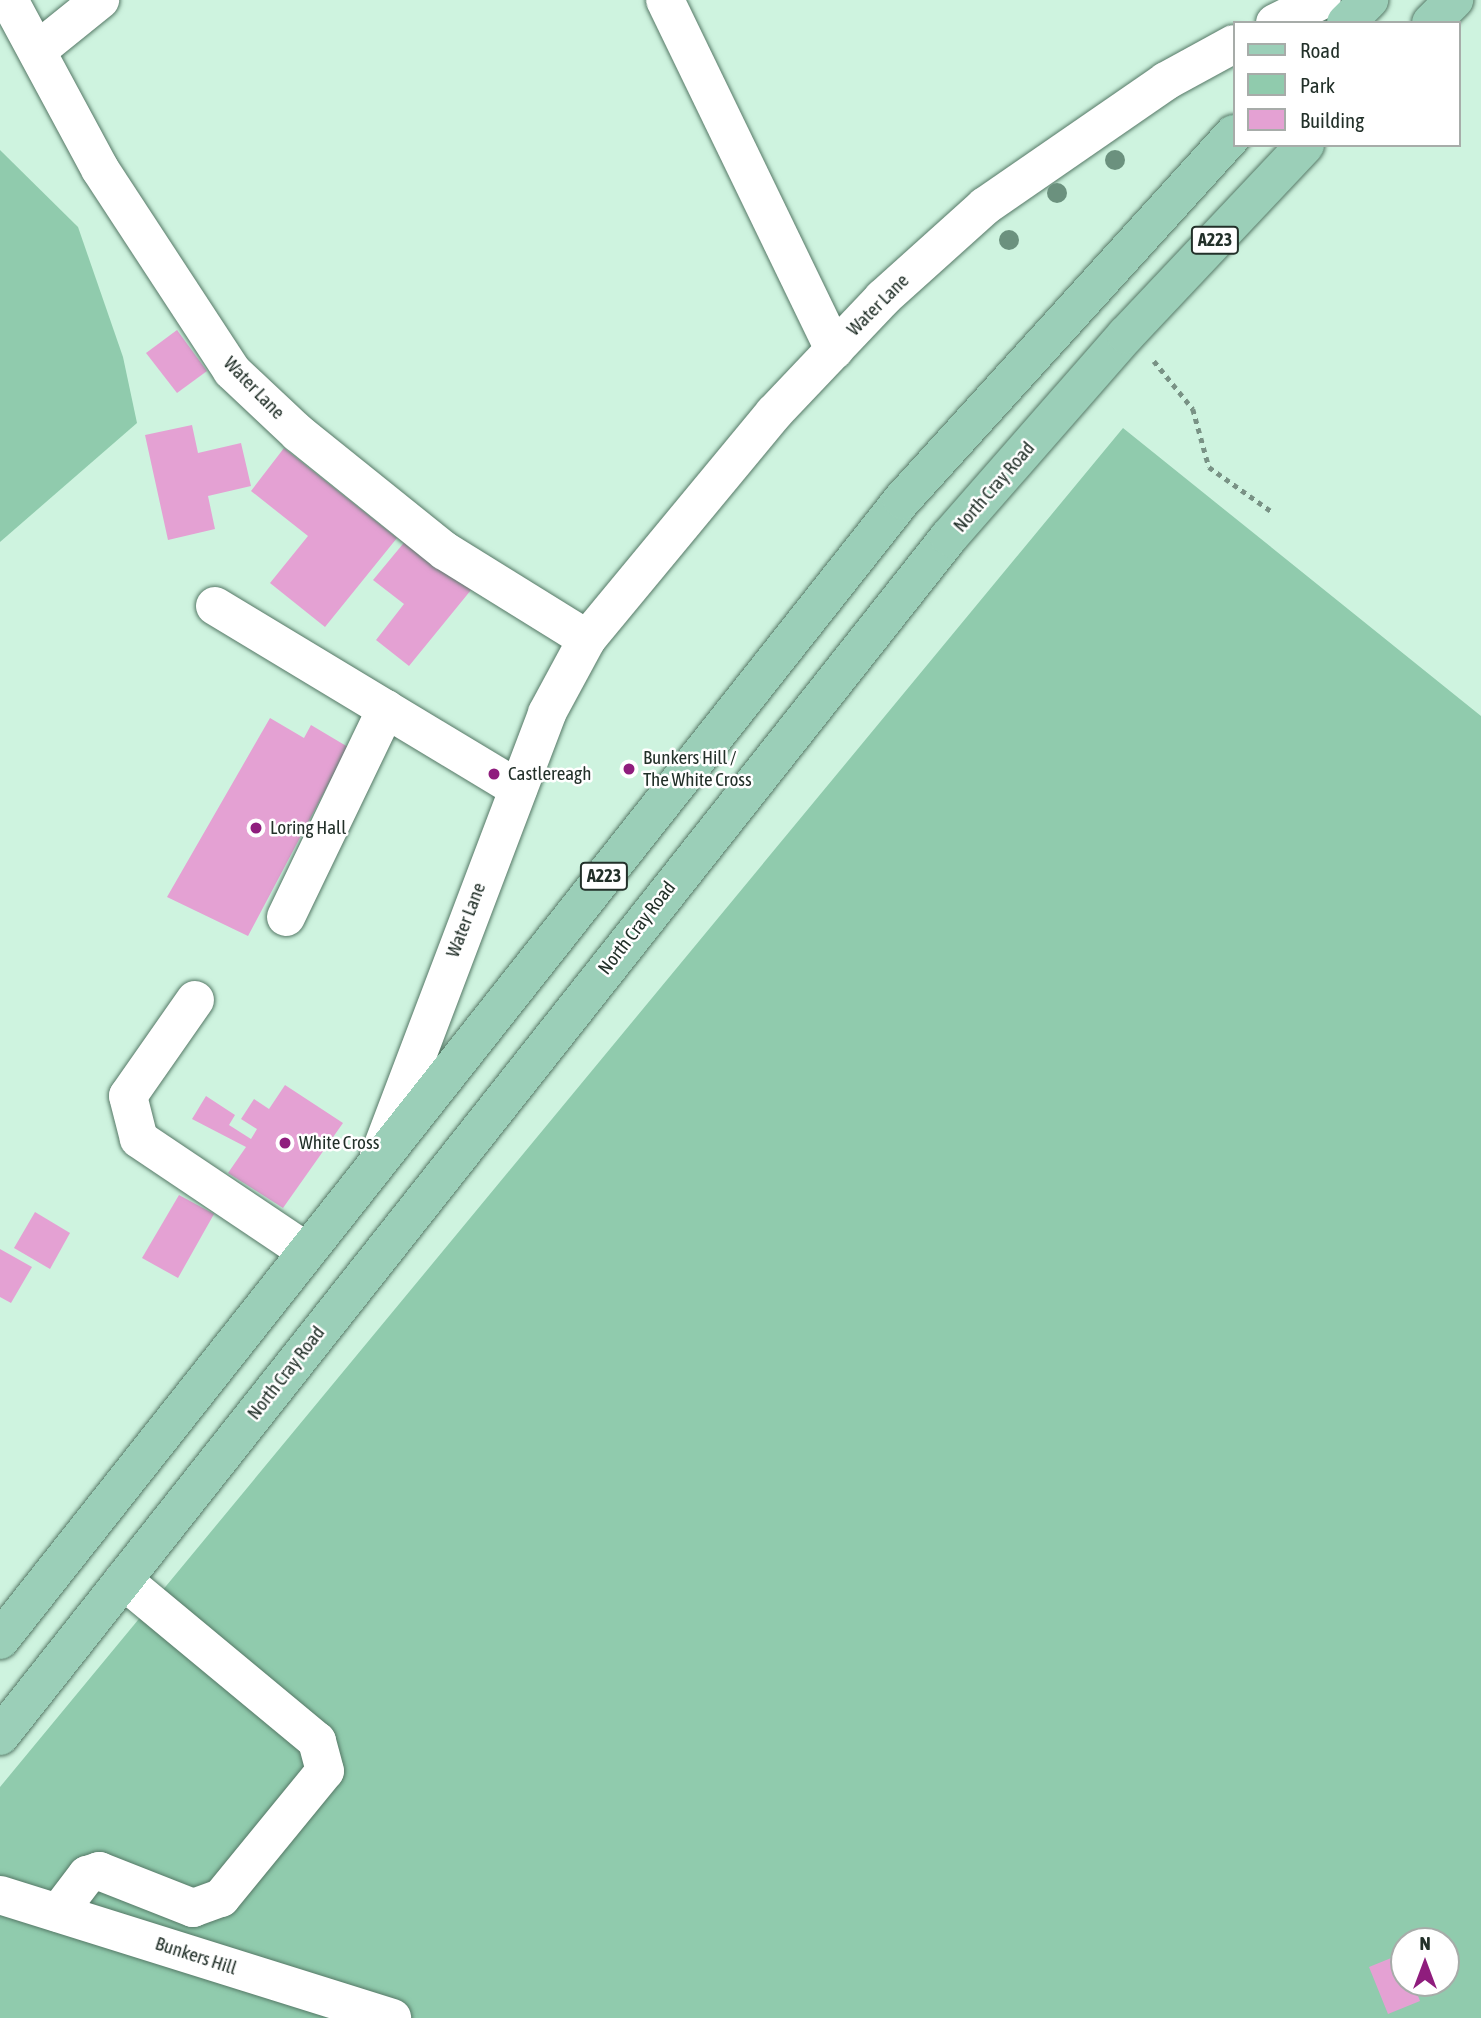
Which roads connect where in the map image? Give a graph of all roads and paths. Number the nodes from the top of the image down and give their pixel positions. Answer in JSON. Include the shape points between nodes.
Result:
{"nodes":[{"id":1,"x":9,"y":0,"type":"edge"},
{"id":2,"x":100,"y":0,"type":"edge"},
{"id":3,"x":664,"y":0,"type":"edge"},
{"id":4,"x":1322,"y":0,"type":"edge"},
{"id":5,"x":1369,"y":0,"type":"edge"},
{"id":6,"x":1454,"y":0,"type":"edge"},
{"id":7,"x":1279,"y":21,"type":"edge"},
{"id":8,"x":1348,"y":21,"type":"edge"},
{"id":9,"x":1433,"y":21,"type":"edge"},
{"id":10,"x":1232,"y":45,"type":"edge"},
{"id":11,"x":38,"y":50,"type":"junction"},
{"id":12,"x":1232,"y":136,"type":"edge"},
{"id":13,"x":1303,"y":147,"type":"edge"},
{"id":14,"x":834,"y":350,"type":"junction"},
{"id":15,"x":1178,"y":385,"type":"dead end"},
{"id":16,"x":1271,"y":511,"type":"dead end"},
{"id":17,"x":215,"y":606,"type":"dead end"},
{"id":18,"x":587,"y":639,"type":"junction"},
{"id":19,"x":386,"y":709,"type":"junction"},
{"id":20,"x":518,"y":789,"type":"junction"},
{"id":21,"x":286,"y":917,"type":"dead end"},
{"id":22,"x":195,"y":1000,"type":"dead end"},
{"id":23,"x":374,"y":1168,"type":"junction"},
{"id":24,"x":307,"y":1252,"type":"junction"},
{"id":25,"x":123,"y":1580,"type":"junction"},
{"id":26,"x":0,"y":1640,"type":"edge"},
{"id":27,"x":0,"y":1736,"type":"edge"},
{"id":28,"x":0,"y":1895,"type":"edge"},
{"id":29,"x":58,"y":1913,"type":"junction"},
{"id":30,"x":392,"y":2018,"type":"edge"}],
"edges":[{"from":1,"to":11,"type":"street","name":"Water Lane"},
{"from":2,"to":11,"type":"street"},
{"from":3,"to":14,"type":"street"},
{"from":4,"to":7,"type":"street"},
{"from":5,"to":8,"type":"main road"},
{"from":6,"to":9,"type":"main road"},
{"from":10,"to":14,"type":"street","name":"Water Lane","via":[[1166,80],[985,206]]},
{"from":11,"to":18,"type":"street","name":"Water Lane","via":[[100,169],[232,371],[298,433],[445,551]]},
{"from":12,"to":23,"type":"main road","number":"A223","via":[[902,500]]},
{"from":13,"to":25,"type":"main road","name":"North Cray Road","number":"A223","via":[[1126,335],[941,547]]},
{"from":14,"to":18,"type":"street","name":"Water Lane"},
{"from":15,"to":16,"type":"path","via":[[1193,409],[1209,467]]},
{"from":17,"to":19,"type":"street"},
{"from":18,"to":20,"type":"street","name":"Water Lane","via":[[547,713]]},
{"from":19,"to":20,"type":"street"},
{"from":19,"to":21,"type":"street"},
{"from":20,"to":23,"type":"street","name":"Water Lane"},
{"from":22,"to":24,"type":"street","via":[[128,1096],[139,1139]]},
{"from":23,"to":24,"type":"main road","number":"A223"},
{"from":24,"to":26,"type":"main road","number":"A223"},
{"from":25,"to":27,"type":"main road","name":"North Cray Road","number":"A223"},
{"from":25,"to":29,"type":"street","via":[[317,1741],[325,1771],[221,1898],[192,1908],[99,1871],[87,1875]]},
{"from":28,"to":29,"type":"street","name":"Bunkers Hill"},
{"from":29,"to":30,"type":"street","name":"Bunkers Hill"}]}
